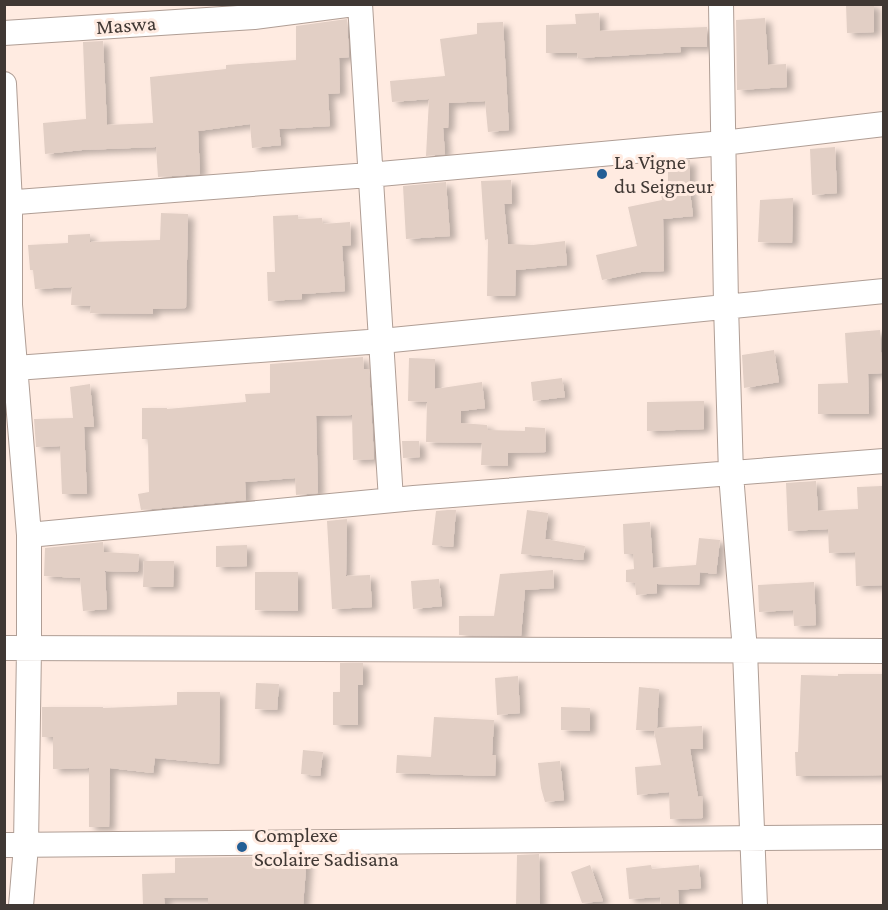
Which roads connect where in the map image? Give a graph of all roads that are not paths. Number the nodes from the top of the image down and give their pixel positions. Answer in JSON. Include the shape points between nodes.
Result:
{"nodes":[{"id":1,"x":354,"y":4,"type":"edge"},
{"id":2,"x":360,"y":4,"type":"edge"},
{"id":3,"x":721,"y":4,"type":"edge"},
{"id":4,"x":4,"y":33,"type":"edge"},
{"id":5,"x":4,"y":84,"type":"edge"},
{"id":6,"x":884,"y":124,"type":"edge"},
{"id":7,"x":723,"y":143,"type":"junction"},
{"id":8,"x":369,"y":175,"type":"junction"},
{"id":9,"x":7,"y":203,"type":"edge"},
{"id":10,"x":884,"y":291,"type":"edge"},
{"id":11,"x":7,"y":305,"type":"edge"},
{"id":12,"x":726,"y":305,"type":"junction"},
{"id":13,"x":382,"y":341,"type":"junction"},
{"id":14,"x":16,"y":368,"type":"junction"},
{"id":15,"x":884,"y":461,"type":"edge"},
{"id":16,"x":13,"y":466,"type":"edge"},
{"id":17,"x":731,"y":474,"type":"junction"},
{"id":18,"x":391,"y":500,"type":"junction"},
{"id":19,"x":29,"y":535,"type":"junction"},
{"id":20,"x":4,"y":648,"type":"edge"},
{"id":21,"x":29,"y":648,"type":"junction"},
{"id":22,"x":745,"y":651,"type":"junction"},
{"id":23,"x":884,"y":651,"type":"edge"},
{"id":24,"x":884,"y":837,"type":"edge"},
{"id":25,"x":753,"y":839,"type":"junction"},
{"id":26,"x":15,"y":846,"type":"edge"},
{"id":27,"x":21,"y":906,"type":"edge"},
{"id":28,"x":755,"y":906,"type":"edge"}],
"edges":[{"from":1,"to":4,"type":"street","name":"Maswa","via":[[262,16]]},
{"from":2,"to":8,"type":"street"},
{"from":3,"to":7,"type":"street"},
{"from":5,"to":9,"type":"street"},
{"from":6,"to":7,"type":"street"},
{"from":7,"to":8,"type":"street"},
{"from":7,"to":12,"type":"street"},
{"from":8,"to":9,"type":"street"},
{"from":8,"to":13,"type":"street"},
{"from":9,"to":11,"type":"street"},
{"from":10,"to":12,"type":"street"},
{"from":11,"to":14,"type":"street"},
{"from":12,"to":13,"type":"street"},
{"from":12,"to":17,"type":"street"},
{"from":13,"to":14,"type":"street"},
{"from":13,"to":18,"type":"street"},
{"from":14,"to":16,"type":"street"},
{"from":15,"to":17,"type":"street"},
{"from":16,"to":19,"type":"street"},
{"from":17,"to":18,"type":"street"},
{"from":17,"to":22,"type":"street"},
{"from":18,"to":19,"type":"street"},
{"from":19,"to":21,"type":"street"},
{"from":20,"to":21,"type":"street"},
{"from":21,"to":22,"type":"street"},
{"from":21,"to":26,"type":"street"},
{"from":22,"to":23,"type":"street"},
{"from":22,"to":25,"type":"street"},
{"from":24,"to":25,"type":"street"},
{"from":25,"to":26,"type":"street"},
{"from":25,"to":28,"type":"street"},
{"from":26,"to":27,"type":"street"}]}
